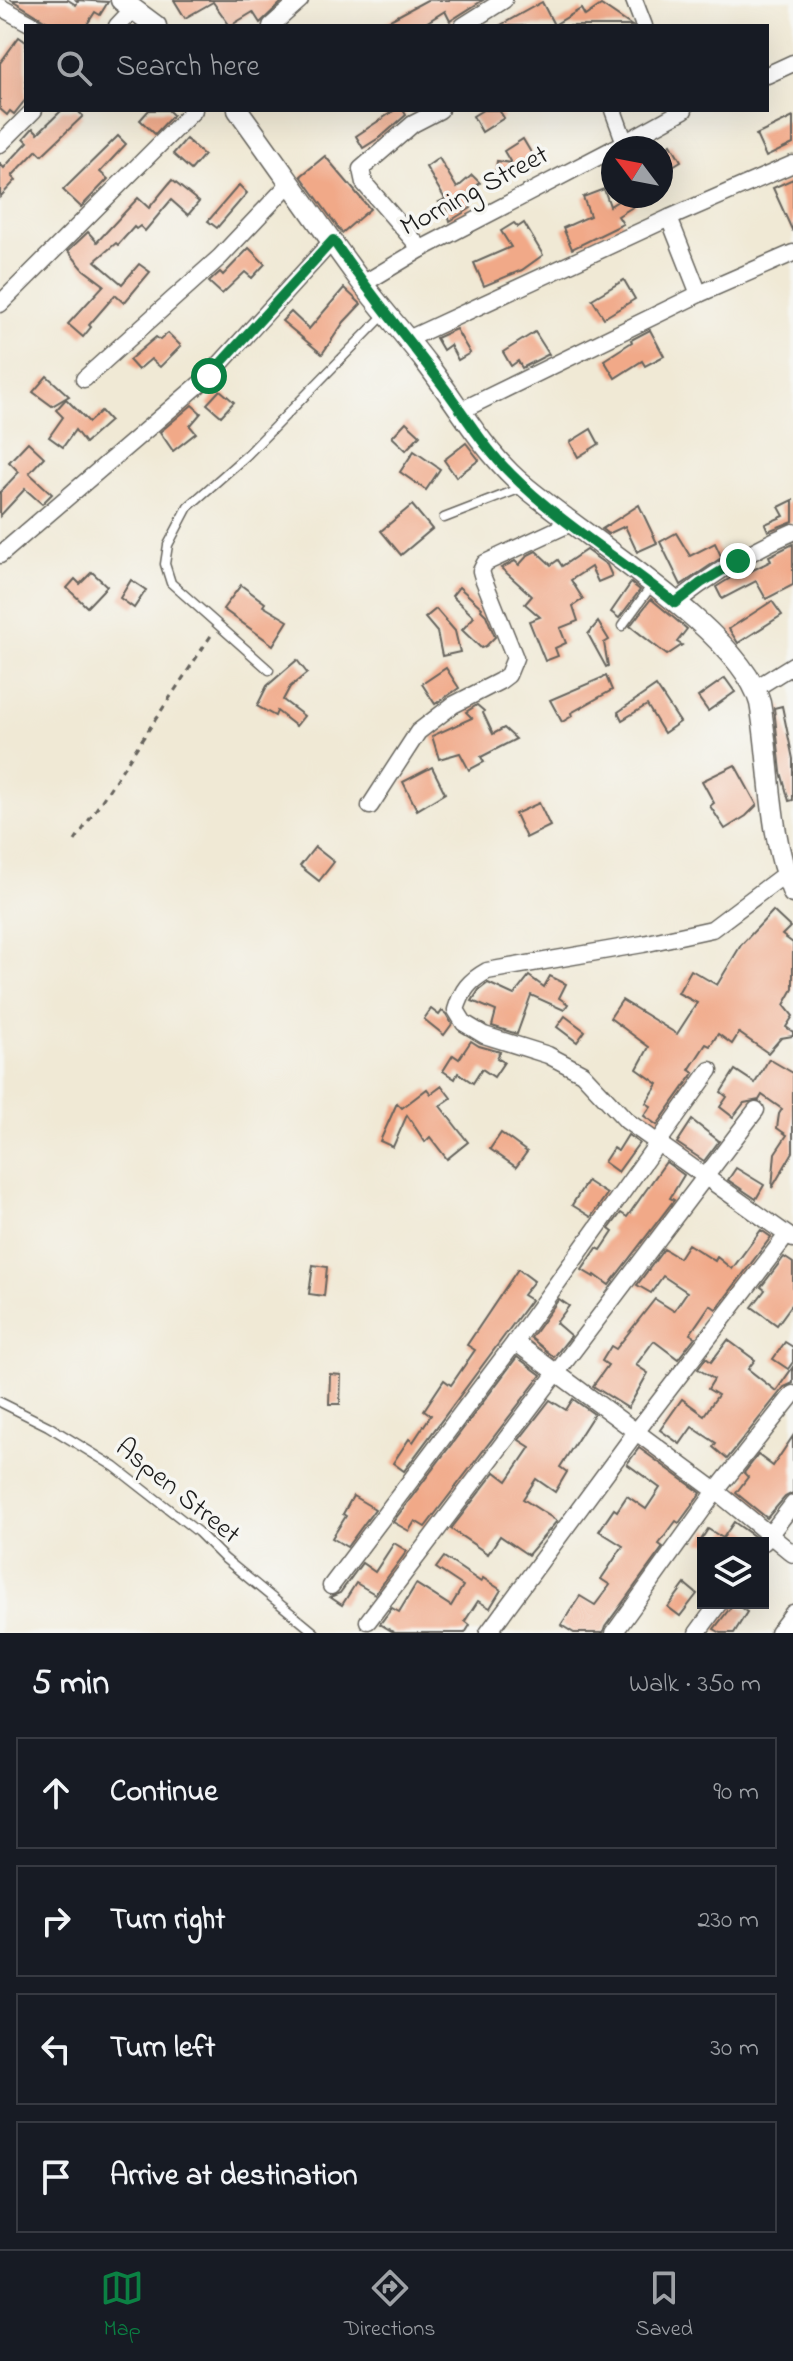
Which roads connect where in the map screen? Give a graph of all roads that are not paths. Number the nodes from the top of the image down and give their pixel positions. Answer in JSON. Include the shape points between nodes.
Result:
{"nodes":[{"id":1,"x":300,"y":0,"type":"edge"},
{"id":2,"x":504,"y":0,"type":"edge"},
{"id":3,"x":634,"y":0,"type":"edge"},
{"id":4,"x":127,"y":4,"type":"edge"},
{"id":5,"x":3,"y":14,"type":"edge"},
{"id":6,"x":30,"y":24,"type":"edge"},
{"id":7,"x":118,"y":24,"type":"edge"},
{"id":8,"x":153,"y":24,"type":"edge"},
{"id":9,"x":273,"y":24,"type":"edge"},
{"id":10,"x":466,"y":24,"type":"edge"},
{"id":11,"x":643,"y":24,"type":"edge"},
{"id":12,"x":793,"y":63,"type":"edge"},
{"id":13,"x":769,"y":74,"type":"edge"},
{"id":14,"x":32,"y":112,"type":"edge"},
{"id":15,"x":192,"y":112,"type":"edge"},
{"id":16,"x":239,"y":112,"type":"edge"},
{"id":17,"x":431,"y":112,"type":"edge"},
{"id":18,"x":613,"y":112,"type":"edge"},
{"id":19,"x":678,"y":112,"type":"edge"},
{"id":20,"x":410,"y":117,"type":"edge"},
{"id":21,"x":617,"y":136,"type":"edge"},
{"id":22,"x":637,"y":136,"type":"edge"},
{"id":23,"x":0,"y":144,"type":"edge"},
{"id":24,"x":601,"y":156,"type":"edge"},
{"id":25,"x":793,"y":164,"type":"edge"},
{"id":26,"x":290,"y":183,"type":"junction"},
{"id":27,"x":669,"y":218,"type":"junction"},
{"id":28,"x":333,"y":240,"type":"junction"},
{"id":29,"x":421,"y":249,"type":"junction"},
{"id":30,"x":793,"y":253,"type":"edge"},
{"id":31,"x":363,"y":284,"type":"junction"},
{"id":32,"x":699,"y":294,"type":"junction"},
{"id":33,"x":0,"y":304,"type":"edge"},
{"id":34,"x":386,"y":313,"type":"junction"},
{"id":35,"x":408,"y":339,"type":"junction"},
{"id":36,"x":84,"y":379,"type":"dead end"},
{"id":37,"x":462,"y":410,"type":"junction"},
{"id":38,"x":525,"y":487,"type":"junction"},
{"id":39,"x":444,"y":518,"type":"dead end"},
{"id":40,"x":571,"y":523,"type":"junction"},
{"id":41,"x":793,"y":532,"type":"edge"},
{"id":42,"x":0,"y":555,"type":"edge"},
{"id":43,"x":652,"y":585,"type":"junction"},
{"id":44,"x":675,"y":603,"type":"junction"},
{"id":45,"x":622,"y":626,"type":"dead end"},
{"id":46,"x":793,"y":665,"type":"edge"},
{"id":47,"x":269,"y":670,"type":"dead end"},
{"id":48,"x":756,"y":688,"type":"junction"},
{"id":49,"x":370,"y":806,"type":"dead end"},
{"id":50,"x":789,"y":883,"type":"edge"},
{"id":51,"x":710,"y":1070,"type":"dead end"},
{"id":52,"x":756,"y":1110,"type":"dead end"},
{"id":53,"x":658,"y":1143,"type":"junction"},
{"id":54,"x":706,"y":1177,"type":"junction"},
{"id":55,"x":790,"y":1237,"type":"edge"},
{"id":56,"x":515,"y":1342,"type":"junction"},
{"id":57,"x":559,"y":1373,"type":"junction"},
{"id":58,"x":793,"y":1394,"type":"edge"},
{"id":59,"x":0,"y":1402,"type":"edge"},
{"id":60,"x":636,"y":1432,"type":"junction"},
{"id":61,"x":716,"y":1491,"type":"junction"},
{"id":62,"x":793,"y":1504,"type":"edge"},
{"id":63,"x":764,"y":1537,"type":"edge"},
{"id":64,"x":768,"y":1537,"type":"edge"},
{"id":65,"x":769,"y":1541,"type":"edge"},
{"id":66,"x":793,"y":1554,"type":"edge"},
{"id":67,"x":331,"y":1586,"type":"dead end"},
{"id":68,"x":715,"y":1609,"type":"edge"},
{"id":69,"x":793,"y":1613,"type":"edge"},
{"id":70,"x":368,"y":1621,"type":"dead end"},
{"id":71,"x":315,"y":1633,"type":"edge"},
{"id":72,"x":488,"y":1633,"type":"edge"},
{"id":73,"x":614,"y":1633,"type":"edge"},
{"id":74,"x":697,"y":1633,"type":"edge"},
{"id":75,"x":778,"y":1633,"type":"edge"}],
"edges":[{"from":1,"to":9,"type":"street"},
{"from":2,"to":10,"type":"street"},
{"from":3,"to":11,"type":"street"},
{"from":4,"to":7,"type":"street"},
{"from":4,"to":8,"type":"street"},
{"from":5,"to":6,"type":"street"},
{"from":12,"to":13,"type":"street"},
{"from":14,"to":23,"type":"street"},
{"from":15,"to":33,"type":"street"},
{"from":16,"to":26,"type":"street"},
{"from":17,"to":20,"type":"street"},
{"from":18,"to":21,"type":"street"},
{"from":19,"to":22,"type":"street","name":"Morning Street"},
{"from":20,"to":29,"type":"street","via":[[361,169],[364,183]]},
{"from":24,"to":29,"type":"street","name":"Morning Street"},
{"from":25,"to":27,"type":"street"},
{"from":26,"to":28,"type":"street"},
{"from":26,"to":36,"type":"street","via":[[220,257]]},
{"from":27,"to":32,"type":"street"},
{"from":27,"to":35,"type":"street"},
{"from":28,"to":31,"type":"street"},
{"from":28,"to":42,"type":"street","via":[[209,376]]},
{"from":29,"to":31,"type":"street","name":"Morning Street"},
{"from":30,"to":32,"type":"street"},
{"from":31,"to":34,"type":"street"},
{"from":32,"to":37,"type":"street"},
{"from":34,"to":35,"type":"street"},
{"from":34,"to":47,"type":"lane","via":[[247,455],[188,507],[168,545],[165,564],[171,583]]},
{"from":35,"to":37,"type":"street"},
{"from":37,"to":38,"type":"street","via":[[499,463]]},
{"from":38,"to":39,"type":"lane"},
{"from":38,"to":40,"type":"street"},
{"from":40,"to":43,"type":"street"},
{"from":40,"to":49,"type":"street","via":[[485,563],[481,571],[515,658],[512,668],[418,732]]},
{"from":41,"to":44,"type":"street"},
{"from":43,"to":44,"type":"street"},
{"from":43,"to":45,"type":"lane"},
{"from":44,"to":48,"type":"street","via":[[723,645]]},
{"from":46,"to":48,"type":"street"},
{"from":48,"to":50,"type":"street"},
{"from":50,"to":53,"type":"street","via":[[712,929],[487,971],[471,980],[460,996],[456,1010],[464,1023],[582,1073],[627,1121]]},
{"from":51,"to":53,"type":"street"},
{"from":52,"to":54,"type":"street"},
{"from":53,"to":54,"type":"street"},
{"from":53,"to":56,"type":"street"},
{"from":54,"to":55,"type":"street"},
{"from":54,"to":57,"type":"street"},
{"from":55,"to":60,"type":"street"},
{"from":56,"to":57,"type":"street"},
{"from":56,"to":67,"type":"street"},
{"from":57,"to":60,"type":"street"},
{"from":57,"to":70,"type":"street"},
{"from":58,"to":61,"type":"street"},
{"from":59,"to":71,"type":"lane","name":"Aspen Street","via":[[115,1467]]},
{"from":60,"to":61,"type":"street"},
{"from":60,"to":72,"type":"street"},
{"from":61,"to":63,"type":"street"},
{"from":61,"to":73,"type":"street"},
{"from":62,"to":64,"type":"street"},
{"from":65,"to":66,"type":"street"},
{"from":68,"to":74,"type":"street"},
{"from":69,"to":75,"type":"street"}]}
